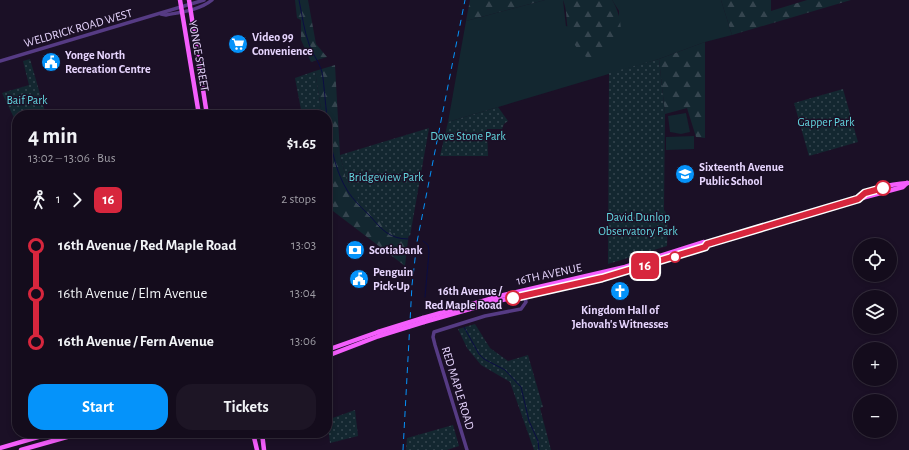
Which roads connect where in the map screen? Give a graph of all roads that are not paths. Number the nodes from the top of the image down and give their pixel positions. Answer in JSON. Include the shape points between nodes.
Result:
{"nodes":[{"id":1,"x":180,"y":0,"type":"edge"},
{"id":2,"x":204,"y":0,"type":"edge"},
{"id":3,"x":212,"y":0,"type":"edge"},
{"id":4,"x":190,"y":4,"type":"edge"},
{"id":5,"x":181,"y":9,"type":"junction"},
{"id":6,"x":0,"y":61,"type":"edge"},
{"id":7,"x":198,"y":110,"type":"edge"},
{"id":8,"x":207,"y":110,"type":"edge"},
{"id":9,"x":908,"y":183,"type":"edge"},
{"id":10,"x":524,"y":293,"type":"junction"},
{"id":11,"x":434,"y":332,"type":"joint"},
{"id":12,"x":378,"y":334,"type":"junction"},
{"id":13,"x":332,"y":348,"type":"edge"},
{"id":14,"x":332,"y":354,"type":"edge"},
{"id":15,"x":35,"y":438,"type":"edge"},
{"id":16,"x":63,"y":438,"type":"edge"},
{"id":17,"x":254,"y":438,"type":"edge"},
{"id":18,"x":263,"y":438,"type":"edge"},
{"id":19,"x":0,"y":448,"type":"edge"},
{"id":20,"x":21,"y":450,"type":"edge"},
{"id":21,"x":257,"y":450,"type":"edge"},
{"id":22,"x":264,"y":450,"type":"edge"},
{"id":23,"x":467,"y":450,"type":"edge"}],
"edges":[{"from":1,"to":5,"type":"main road","name":"YONGE STREET"},
{"from":2,"to":4,"type":"street"},
{"from":3,"to":4,"type":"street","via":[[206,5]]},
{"from":4,"to":5,"type":"street","name":"WELDRICK ROAD WEST"},
{"from":4,"to":8,"type":"main road","name":"YONGE STREET"},
{"from":5,"to":6,"type":"street","name":"WELDRICK ROAD WEST"},
{"from":5,"to":7,"type":"main road","name":"YONGE STREET"},
{"from":9,"to":10,"type":"main road","name":"16TH AVENUE","via":[[872,191],[858,199],[707,244],[704,242],[625,267]]},
{"from":10,"to":11,"type":"street","name":"16TH AVENUE","via":[[526,302],[521,309],[485,316]]},
{"from":10,"to":12,"type":"main road","name":"16TH AVENUE","bridge":true},
{"from":11,"to":23,"type":"street","name":"RED MAPLE ROAD","via":[[435,345]]},
{"from":12,"to":13,"type":"main road","name":"16TH AVENUE"},
{"from":12,"to":14,"type":"main road","name":"16TH AVENUE"},
{"from":15,"to":19,"type":"main road"},
{"from":16,"to":20,"type":"main road"},
{"from":17,"to":21,"type":"main road"},
{"from":18,"to":22,"type":"main road"}]}
